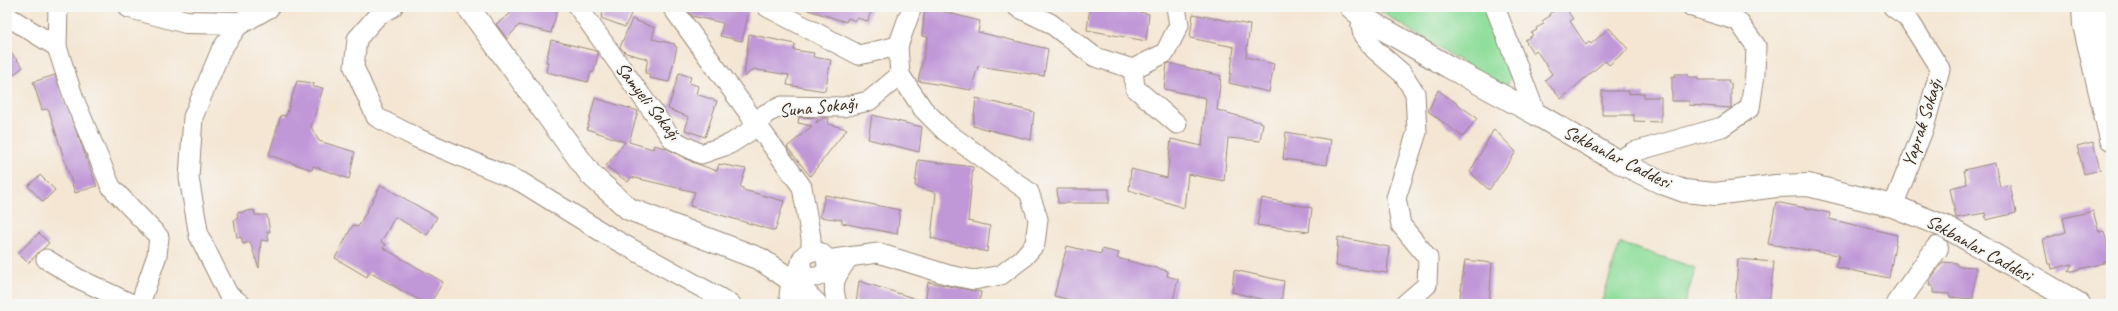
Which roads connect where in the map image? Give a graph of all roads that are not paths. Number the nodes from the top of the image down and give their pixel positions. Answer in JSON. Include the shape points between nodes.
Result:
{"nodes":[{"id":1,"x":58,"y":7,"type":"edge"},
{"id":2,"x":130,"y":7,"type":"edge"},
{"id":3,"x":268,"y":7,"type":"edge"},
{"id":4,"x":393,"y":7,"type":"edge"},
{"id":5,"x":468,"y":7,"type":"edge"},
{"id":6,"x":578,"y":7,"type":"edge"},
{"id":7,"x":672,"y":7,"type":"edge"},
{"id":8,"x":767,"y":7,"type":"edge"},
{"id":9,"x":911,"y":7,"type":"edge"},
{"id":10,"x":1017,"y":7,"type":"edge"},
{"id":11,"x":1176,"y":7,"type":"edge"},
{"id":12,"x":1495,"y":7,"type":"edge"},
{"id":13,"x":1692,"y":7,"type":"edge"},
{"id":14,"x":1893,"y":7,"type":"edge"},
{"id":15,"x":2083,"y":7,"type":"edge"},
{"id":16,"x":2094,"y":7,"type":"edge"},
{"id":17,"x":1357,"y":12,"type":"edge"},
{"id":18,"x":7,"y":16,"type":"edge"},
{"id":19,"x":240,"y":23,"type":"junction"},
{"id":20,"x":898,"y":46,"type":"junction"},
{"id":21,"x":56,"y":47,"type":"junction"},
{"id":22,"x":2108,"y":50,"type":"edge"},
{"id":23,"x":2111,"y":67,"type":"edge"},
{"id":24,"x":1133,"y":69,"type":"junction"},
{"id":25,"x":900,"y":75,"type":"junction"},
{"id":26,"x":1536,"y":114,"type":"junction"},
{"id":27,"x":1177,"y":124,"type":"dead end"},
{"id":28,"x":758,"y":126,"type":"junction"},
{"id":29,"x":2111,"y":139,"type":"edge"},
{"id":30,"x":1617,"y":161,"type":"junction"},
{"id":31,"x":1893,"y":206,"type":"junction"},
{"id":32,"x":1931,"y":220,"type":"junction"},
{"id":33,"x":1970,"y":240,"type":"junction"},
{"id":34,"x":1938,"y":248,"type":"junction"},
{"id":35,"x":849,"y":257,"type":"junction"},
{"id":36,"x":46,"y":259,"type":"dead end"},
{"id":37,"x":806,"y":280,"type":"edge"},
{"id":38,"x":2056,"y":297,"type":"edge"},
{"id":39,"x":132,"y":304,"type":"edge"},
{"id":40,"x":140,"y":304,"type":"edge"},
{"id":41,"x":241,"y":304,"type":"edge"},
{"id":42,"x":731,"y":304,"type":"edge"},
{"id":43,"x":836,"y":304,"type":"edge"},
{"id":44,"x":1405,"y":304,"type":"edge"},
{"id":45,"x":1897,"y":304,"type":"edge"},
{"id":46,"x":2079,"y":304,"type":"edge"}],
"edges":[{"from":1,"to":21,"type":"street"},
{"from":2,"to":19,"type":"main road","via":[[186,22]]},
{"from":3,"to":19,"type":"main road"},
{"from":4,"to":42,"type":"street","via":[[378,15],[357,39],[354,66],[376,117],[417,138],[521,182],[605,234]]},
{"from":5,"to":37,"type":"main road","via":[[591,175],[629,209],[730,248],[739,257]]},
{"from":6,"to":28,"type":"street","name":"Samyeli Sokağı","via":[[673,140],[701,154],[730,144]]},
{"from":7,"to":28,"type":"street","name":"Suna Sokağı"},
{"from":8,"to":20,"type":"street","via":[[859,55]]},
{"from":9,"to":20,"type":"street"},
{"from":10,"to":24,"type":"street","via":[[1050,23],[1095,57]]},
{"from":11,"to":24,"type":"street","via":[[1179,25],[1165,53]]},
{"from":12,"to":26,"type":"street"},
{"from":13,"to":30,"type":"street","via":[[1738,21],[1756,46],[1750,108],[1722,127],[1633,152]]},
{"from":14,"to":31,"type":"street","name":"Yaprak Sokağı","via":[[1907,17],[1940,69],[1924,128]]},
{"from":15,"to":29,"type":"main road","via":[[2084,25]]},
{"from":16,"to":22,"type":"main road"},
{"from":17,"to":26,"type":"main road","name":"Sekbanlar Caddesi","via":[[1449,67]]},
{"from":17,"to":44,"type":"street","via":[[1363,35],[1374,49],[1403,74],[1415,92],[1417,132],[1396,198],[1401,225],[1428,258],[1428,285]]},
{"from":18,"to":21,"type":"street"},
{"from":19,"to":41,"type":"street","via":[[221,50],[193,117],[189,178],[199,236],[228,294]]},
{"from":20,"to":25,"type":"street"},
{"from":21,"to":40,"type":"street","via":[[74,99],[111,187],[159,237],[158,255]]},
{"from":22,"to":23,"type":"main road"},
{"from":24,"to":27,"type":"street","via":[[1135,88]]},
{"from":25,"to":28,"type":"street","name":"Suna Sokağı","via":[[869,101],[843,107],[782,106],[765,114]]},
{"from":25,"to":35,"type":"street","via":[[923,109],[945,132],[1029,192],[1038,219],[1035,244],[1022,259],[1001,275],[974,280],[878,253]]},
{"from":26,"to":30,"type":"main road","name":"Sekbanlar Caddesi"},
{"from":28,"to":37,"type":"street","name":"Suna Sokağı","via":[[802,187],[811,238]]},
{"from":30,"to":31,"type":"main road","name":"Sekbanlar Caddesi","via":[[1662,184],[1684,190],[1715,194],[1776,186],[1808,185]]},
{"from":31,"to":32,"type":"main road","name":"Sekbanlar Caddesi"},
{"from":32,"to":33,"type":"main road","name":"Sekbanlar Caddesi"},
{"from":32,"to":34,"type":"main road","via":[[1936,230]]},
{"from":33,"to":34,"type":"main road"},
{"from":33,"to":38,"type":"main road","name":"Sekbanlar Caddesi"},
{"from":34,"to":45,"type":"main road"},
{"from":35,"to":37,"type":"street"},
{"from":35,"to":43,"type":"street","via":[[834,278]]},
{"from":36,"to":39,"type":"street","via":[[76,278]]},
{"from":38,"to":46,"type":"main road","name":"Sekbanlar Caddesi"}]}
